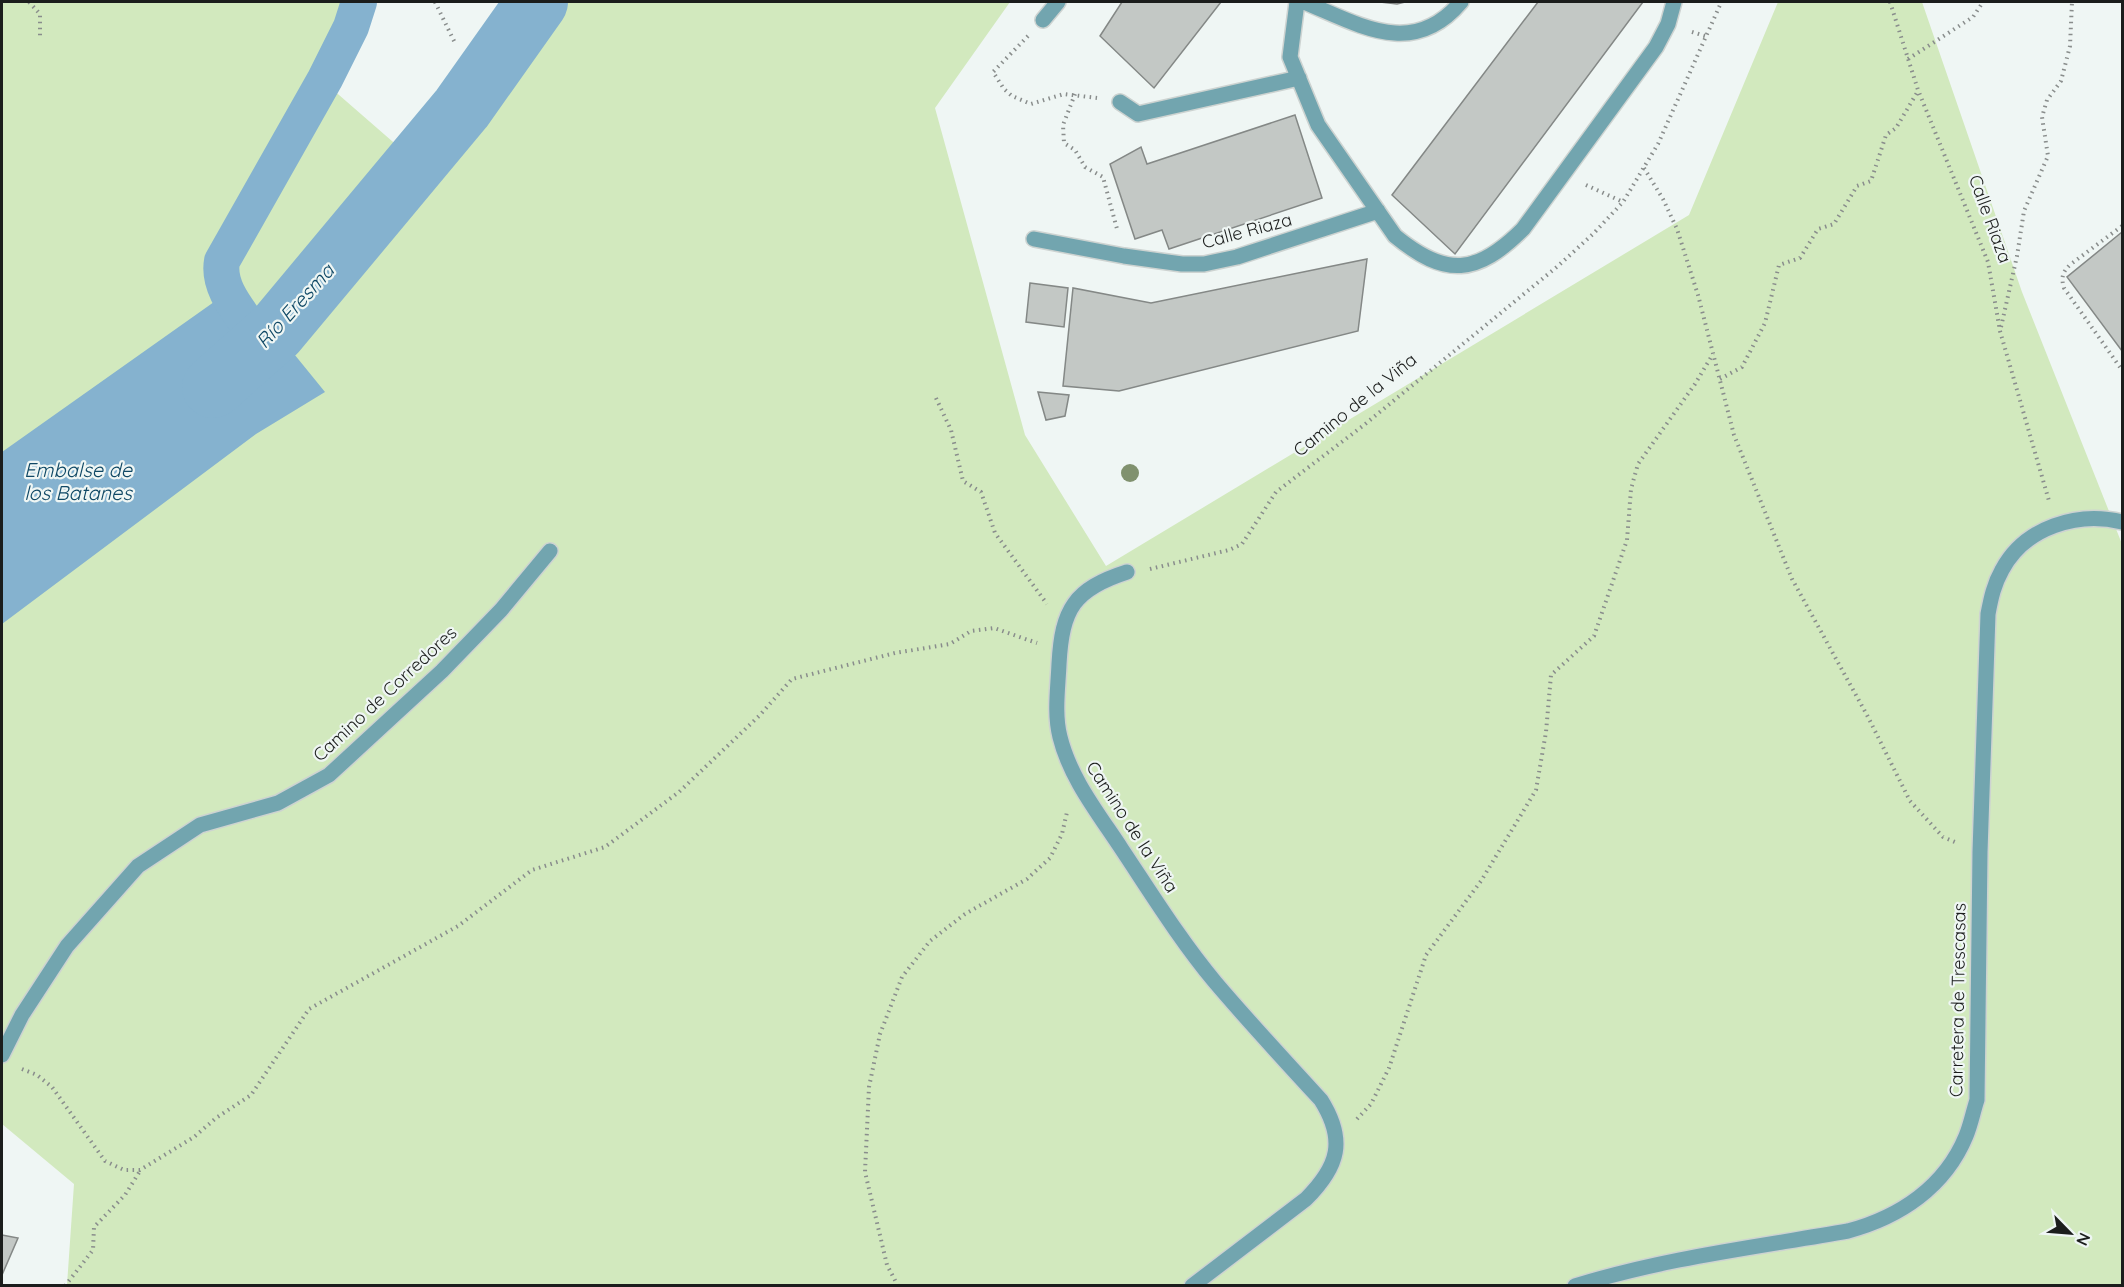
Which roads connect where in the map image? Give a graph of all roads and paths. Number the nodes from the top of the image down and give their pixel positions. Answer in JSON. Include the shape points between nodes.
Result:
{"nodes":[{"id":1,"x":29,"y":2,"type":"edge"},
{"id":2,"x":435,"y":2,"type":"edge"},
{"id":3,"x":1058,"y":2,"type":"edge"},
{"id":4,"x":1297,"y":2,"type":"edge"},
{"id":5,"x":1304,"y":2,"type":"edge"},
{"id":6,"x":1461,"y":2,"type":"edge"},
{"id":7,"x":1674,"y":2,"type":"edge"},
{"id":8,"x":1890,"y":2,"type":"edge"},
{"id":9,"x":1983,"y":2,"type":"edge"},
{"id":10,"x":2072,"y":2,"type":"edge"},
{"id":11,"x":1720,"y":5,"type":"dead end"},
{"id":12,"x":1038,"y":26,"type":"joint"},
{"id":13,"x":40,"y":38,"type":"dead end"},
{"id":14,"x":455,"y":43,"type":"dead end"},
{"id":15,"x":1908,"y":59,"type":"junction"},
{"id":16,"x":1299,"y":78,"type":"junction"},
{"id":17,"x":1918,"y":90,"type":"junction"},
{"id":18,"x":1076,"y":94,"type":"junction"},
{"id":19,"x":1120,"y":102,"type":"joint"},
{"id":20,"x":1644,"y":168,"type":"junction"},
{"id":21,"x":1564,"y":174,"type":"junction"},
{"id":22,"x":1623,"y":202,"type":"junction"},
{"id":23,"x":1378,"y":211,"type":"junction"},
{"id":24,"x":2122,"y":226,"type":"edge"},
{"id":25,"x":1034,"y":239,"type":"dead end"},
{"id":26,"x":1124,"y":256,"type":"junction"},
{"id":27,"x":2000,"y":331,"type":"junction"},
{"id":28,"x":1713,"y":354,"type":"junction"},
{"id":29,"x":2122,"y":370,"type":"edge"},
{"id":30,"x":1720,"y":379,"type":"junction"},
{"id":31,"x":936,"y":398,"type":"dead end"},
{"id":32,"x":2122,"y":522,"type":"edge"},
{"id":33,"x":2056,"y":524,"type":"junction"},
{"id":34,"x":550,"y":551,"type":"dead end"},
{"id":35,"x":1127,"y":572,"type":"joint"},
{"id":36,"x":1064,"y":629,"type":"junction"},
{"id":37,"x":1060,"y":651,"type":"junction"},
{"id":38,"x":1074,"y":776,"type":"junction"},
{"id":39,"x":1980,"y":852,"type":"junction"},
{"id":40,"x":2,"y":1054,"type":"edge"},
{"id":41,"x":18,"y":1067,"type":"dead end"},
{"id":42,"x":1336,"y":1137,"type":"junction"},
{"id":43,"x":140,"y":1170,"type":"junction"},
{"id":44,"x":65,"y":1286,"type":"edge"},
{"id":45,"x":898,"y":1286,"type":"edge"},
{"id":46,"x":1192,"y":1286,"type":"edge"},
{"id":47,"x":1575,"y":1286,"type":"edge"}],
"edges":[{"from":1,"to":13,"type":"path","via":[[40,14]]},
{"from":2,"to":14,"type":"path"},
{"from":3,"to":12,"type":"street"},
{"from":4,"to":16,"type":"street","via":[[1290,57]]},
{"from":5,"to":6,"type":"street","via":[[1375,32],[1394,34],[1434,26]]},
{"from":7,"to":21,"type":"street","via":[[1656,47]]},
{"from":8,"to":15,"type":"path","name":"Calle Riaza"},
{"from":9,"to":15,"type":"path","via":[[1973,17]]},
{"from":10,"to":27,"type":"path","via":[[2070,46],[2061,81],[2047,100],[2042,117],[2048,156],[2024,211]]},
{"from":11,"to":20,"type":"path","name":"Camino de la Viña"},
{"from":12,"to":18,"type":"path","via":[[993,72],[1012,96],[1031,104]]},
{"from":15,"to":17,"type":"path","name":"Calle Riaza"},
{"from":16,"to":19,"type":"street","via":[[1137,114]]},
{"from":16,"to":23,"type":"street","via":[[1318,124]]},
{"from":17,"to":27,"type":"path","name":"Calle Riaza","via":[[1988,262]]},
{"from":17,"to":30,"type":"path","via":[[1896,128],[1886,135],[1871,181],[1857,186],[1834,224],[1818,229],[1800,258],[1779,264],[1765,322],[1743,367]]},
{"from":18,"to":19,"type":"path"},
{"from":18,"to":26,"type":"path","via":[[1063,125],[1064,143],[1075,150],[1085,167],[1103,177]]},
{"from":20,"to":22,"type":"path","name":"Camino de la Viña"},
{"from":20,"to":28,"type":"path","via":[[1677,229]]},
{"from":21,"to":22,"type":"path"},
{"from":21,"to":23,"type":"street","via":[[1510,242],[1472,265],[1450,265],[1410,248],[1395,236]]},
{"from":22,"to":35,"type":"path","name":"Camino de la Viña","via":[[1558,266],[1276,492],[1242,544],[1190,561]]},
{"from":23,"to":26,"type":"street","name":"Calle Riaza","via":[[1238,257],[1204,264]]},
{"from":24,"to":29,"type":"path","via":[[2064,270],[2061,280]]},
{"from":25,"to":26,"type":"street","name":"Calle Riaza"},
{"from":27,"to":33,"type":"path","name":"Calle Riaza"},
{"from":28,"to":30,"type":"path"},
{"from":28,"to":42,"type":"path","via":[[1638,464],[1631,489],[1627,540],[1594,636],[1551,675],[1536,790],[1481,881],[1426,955],[1389,1068],[1371,1104]]},
{"from":30,"to":39,"type":"path","via":[[1734,435],[1792,579],[1910,801],[1942,837]]},
{"from":31,"to":36,"type":"path","via":[[951,430],[963,481],[981,492],[995,533]]},
{"from":32,"to":33,"type":"street","name":"Carretera de Trescasas","via":[[2080,518]]},
{"from":33,"to":39,"type":"street","name":"Carretera de Trescasas","via":[[2018,549],[1993,590],[1988,614]]},
{"from":34,"to":40,"type":"street","name":"Camino de Corredores","via":[[501,610],[442,671],[329,775],[278,803],[200,825],[138,866],[67,946]]},
{"from":35,"to":36,"type":"street","name":"Camino de la Viña","via":[[1089,587],[1077,598]]},
{"from":36,"to":37,"type":"street","name":"Camino de la Viña"},
{"from":37,"to":38,"type":"street","name":"Camino de la Viña","via":[[1058,725]]},
{"from":37,"to":43,"type":"path","via":[[994,628],[971,631],[950,644],[895,653],[792,679],[679,792],[605,847],[532,870],[458,926],[309,1009],[251,1095]]},
{"from":38,"to":42,"type":"street","name":"Camino de la Viña","via":[[1186,945],[1321,1100]]},
{"from":38,"to":45,"type":"path","via":[[1062,834],[1050,858],[1027,879],[965,914],[930,941],[902,977],[880,1034],[869,1087],[865,1172],[887,1265]]},
{"from":39,"to":47,"type":"street","name":"Carretera de Trescasas","via":[[1977,1100],[1966,1135],[1940,1179],[1917,1200],[1870,1225],[1667,1262]]},
{"from":41,"to":43,"type":"path","via":[[37,1074],[52,1087],[105,1161],[124,1170]]},
{"from":42,"to":46,"type":"street","name":"Camino de la Viña","via":[[1333,1164],[1317,1188]]},
{"from":43,"to":44,"type":"path","via":[[125,1195],[93,1227],[93,1250]]}]}
